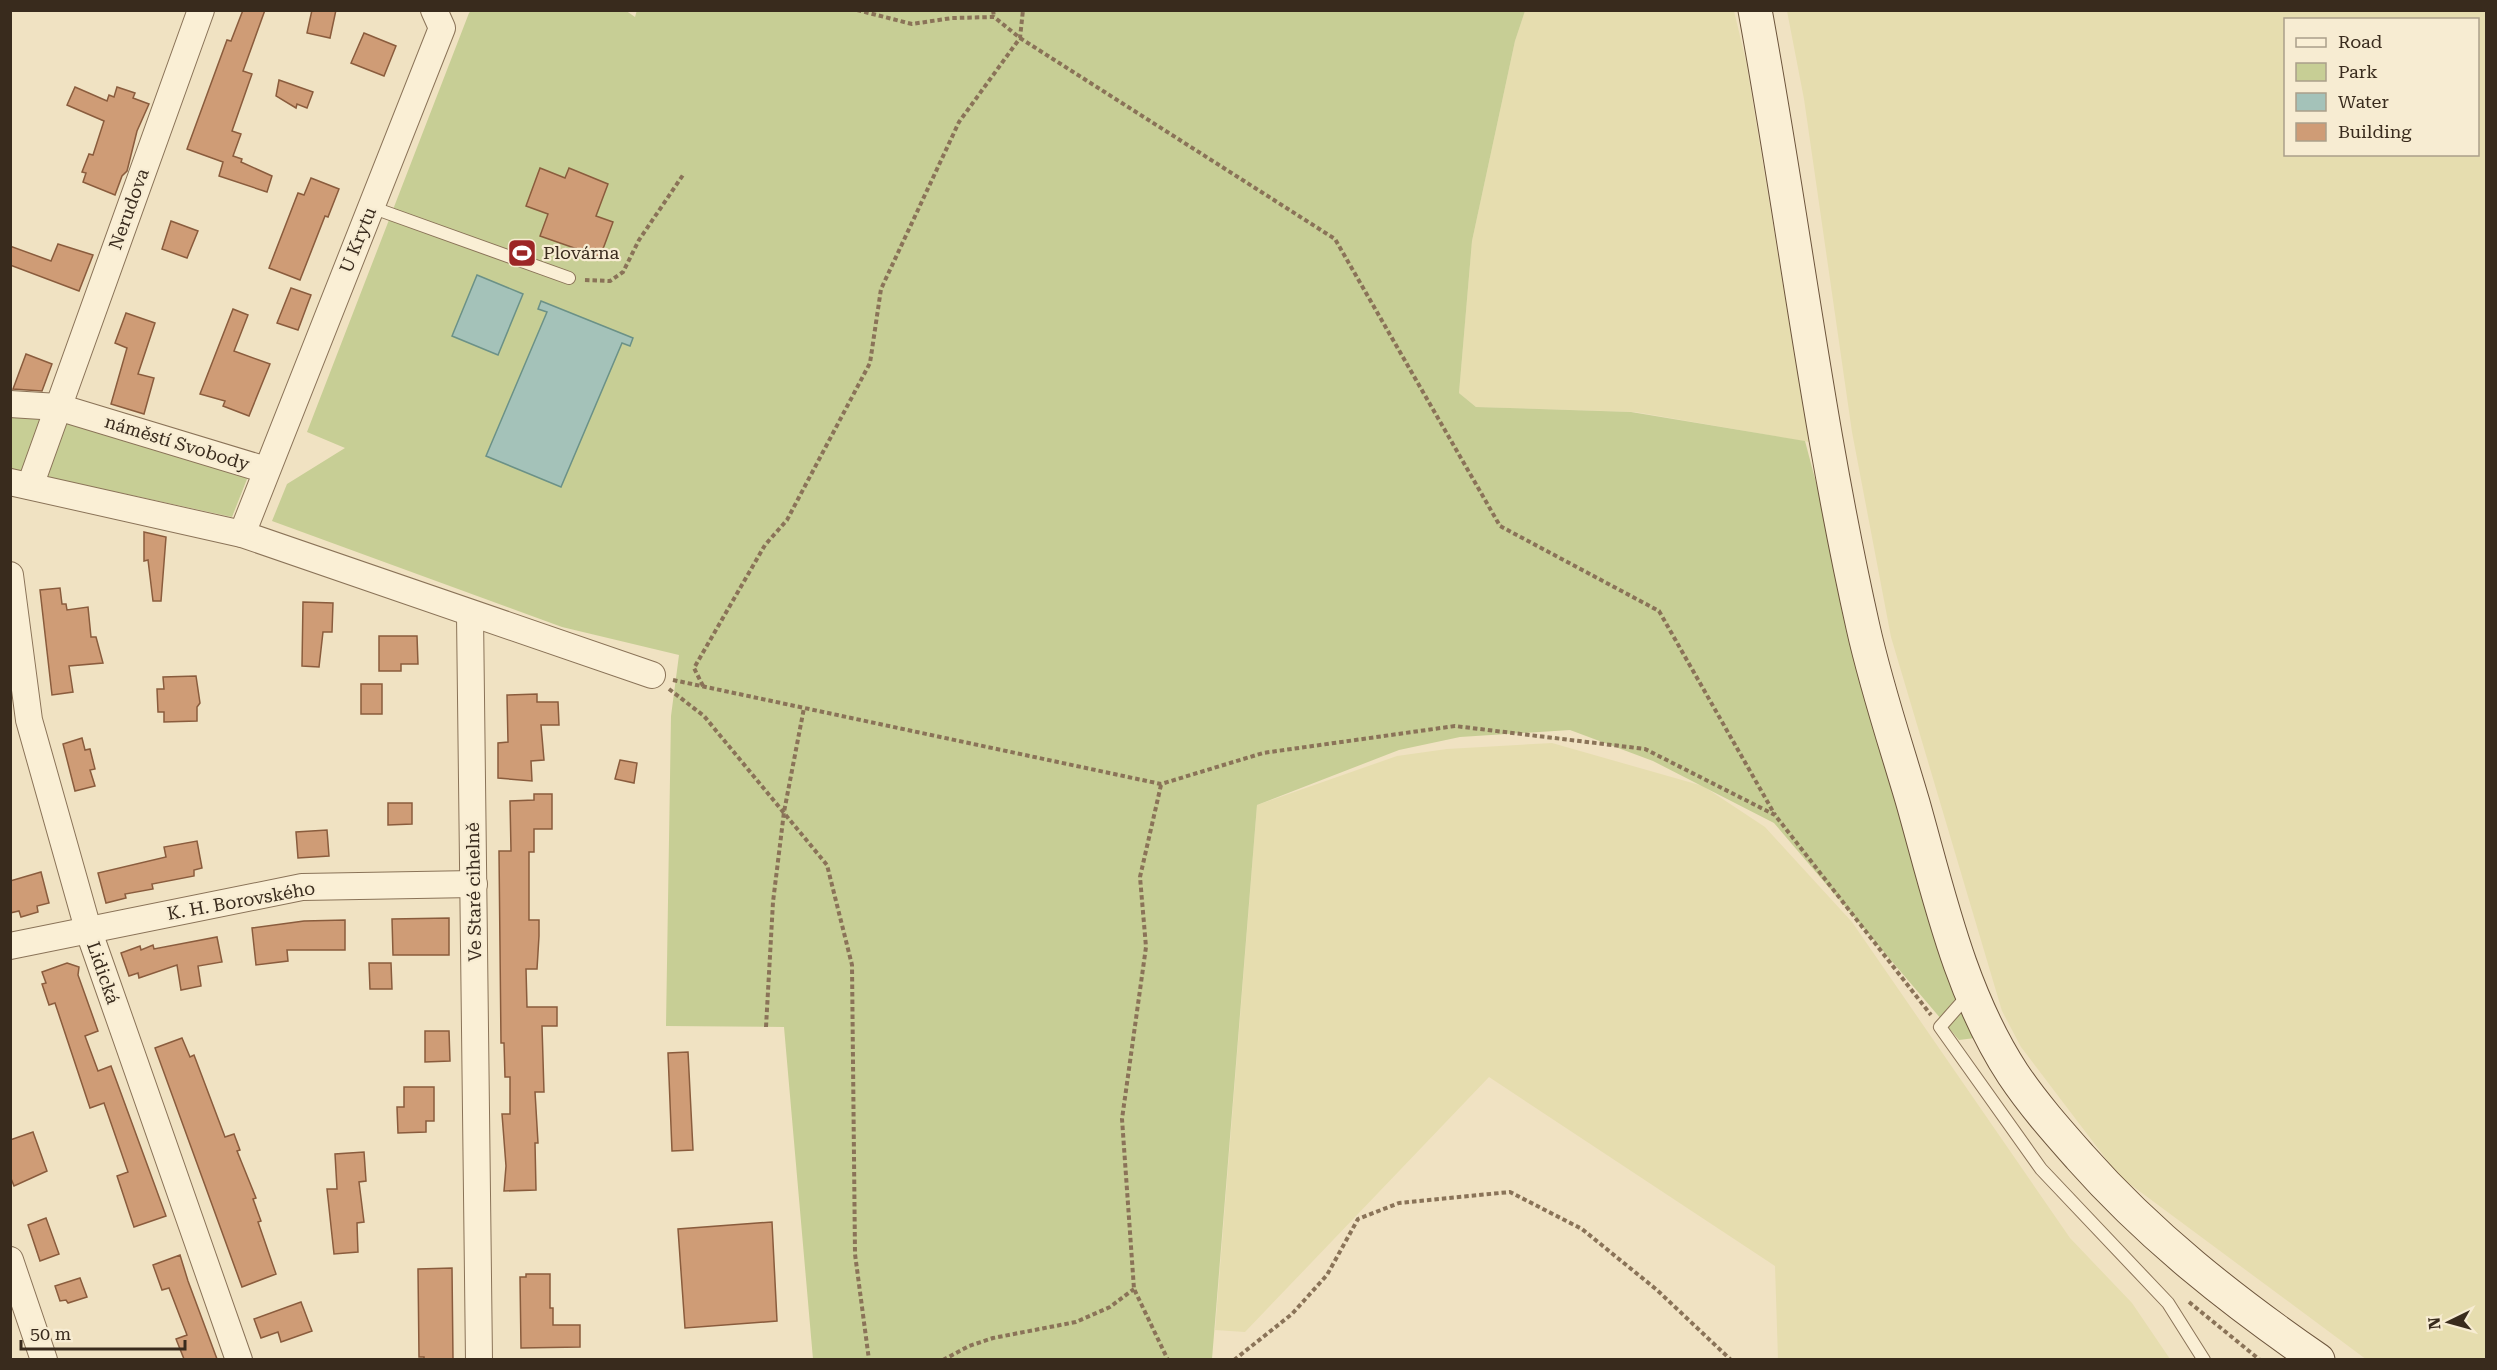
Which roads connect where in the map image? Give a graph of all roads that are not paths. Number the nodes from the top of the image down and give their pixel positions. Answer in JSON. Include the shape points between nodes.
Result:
{"nodes":[{"id":1,"x":201,"y":10,"type":"edge"},
{"id":2,"x":434,"y":10,"type":"edge"},
{"id":3,"x":1755,"y":10,"type":"edge"},
{"id":4,"x":371,"y":207,"type":"junction"},
{"id":5,"x":569,"y":279,"type":"road end"},
{"id":6,"x":10,"y":404,"type":"edge"},
{"id":7,"x":58,"y":407,"type":"junction"},
{"id":8,"x":266,"y":470,"type":"junction"},
{"id":9,"x":20,"y":484,"type":"edge"},
{"id":10,"x":242,"y":534,"type":"junction"},
{"id":11,"x":10,"y":575,"type":"edge"},
{"id":12,"x":470,"y":615,"type":"junction"},
{"id":13,"x":652,"y":675,"type":"road end"},
{"id":14,"x":474,"y":884,"type":"junction"},
{"id":15,"x":88,"y":929,"type":"junction"},
{"id":16,"x":10,"y":946,"type":"edge"},
{"id":17,"x":1971,"y":992,"type":"junction"},
{"id":18,"x":10,"y":1260,"type":"edge"},
{"id":19,"x":44,"y":1359,"type":"edge"},
{"id":20,"x":239,"y":1359,"type":"edge"},
{"id":21,"x":479,"y":1359,"type":"edge"},
{"id":22,"x":2204,"y":1359,"type":"edge"},
{"id":23,"x":2318,"y":1359,"type":"edge"}],
"edges":[{"from":1,"to":7,"type":"street","name":"Nerudova"},
{"from":2,"to":4,"type":"street","name":"U Krytu","via":[[442,28]]},
{"from":3,"to":17,"type":"street","via":[[1820,411],[1864,630],[1951,937]]},
{"from":4,"to":5,"type":"lane"},
{"from":4,"to":8,"type":"street","name":"U Krytu"},
{"from":6,"to":7,"type":"street","name":"náměstí Svobody"},
{"from":7,"to":8,"type":"street","name":"náměstí Svobody"},
{"from":7,"to":9,"type":"street"},
{"from":8,"to":10,"type":"street","name":"náměstí Svobody"},
{"from":9,"to":10,"type":"street"},
{"from":10,"to":12,"type":"street"},
{"from":11,"to":15,"type":"street","name":"Lidická","via":[[28,720]]},
{"from":12,"to":13,"type":"street"},
{"from":12,"to":14,"type":"street","name":"Ve Staré cihelně"},
{"from":14,"to":15,"type":"street","name":"K. H. Borovského","via":[[302,887]]},
{"from":14,"to":21,"type":"street","name":"Ve Staré cihelně"},
{"from":15,"to":16,"type":"street","name":"K. H. Borovského"},
{"from":15,"to":20,"type":"street","name":"Lidická"},
{"from":17,"to":22,"type":"lane","via":[[1940,1027],[2041,1168],[2168,1303]]},
{"from":17,"to":23,"type":"street","via":[[2012,1072],[2046,1119],[2113,1194],[2180,1257],[2258,1319]]},
{"from":18,"to":19,"type":"street"}]}
